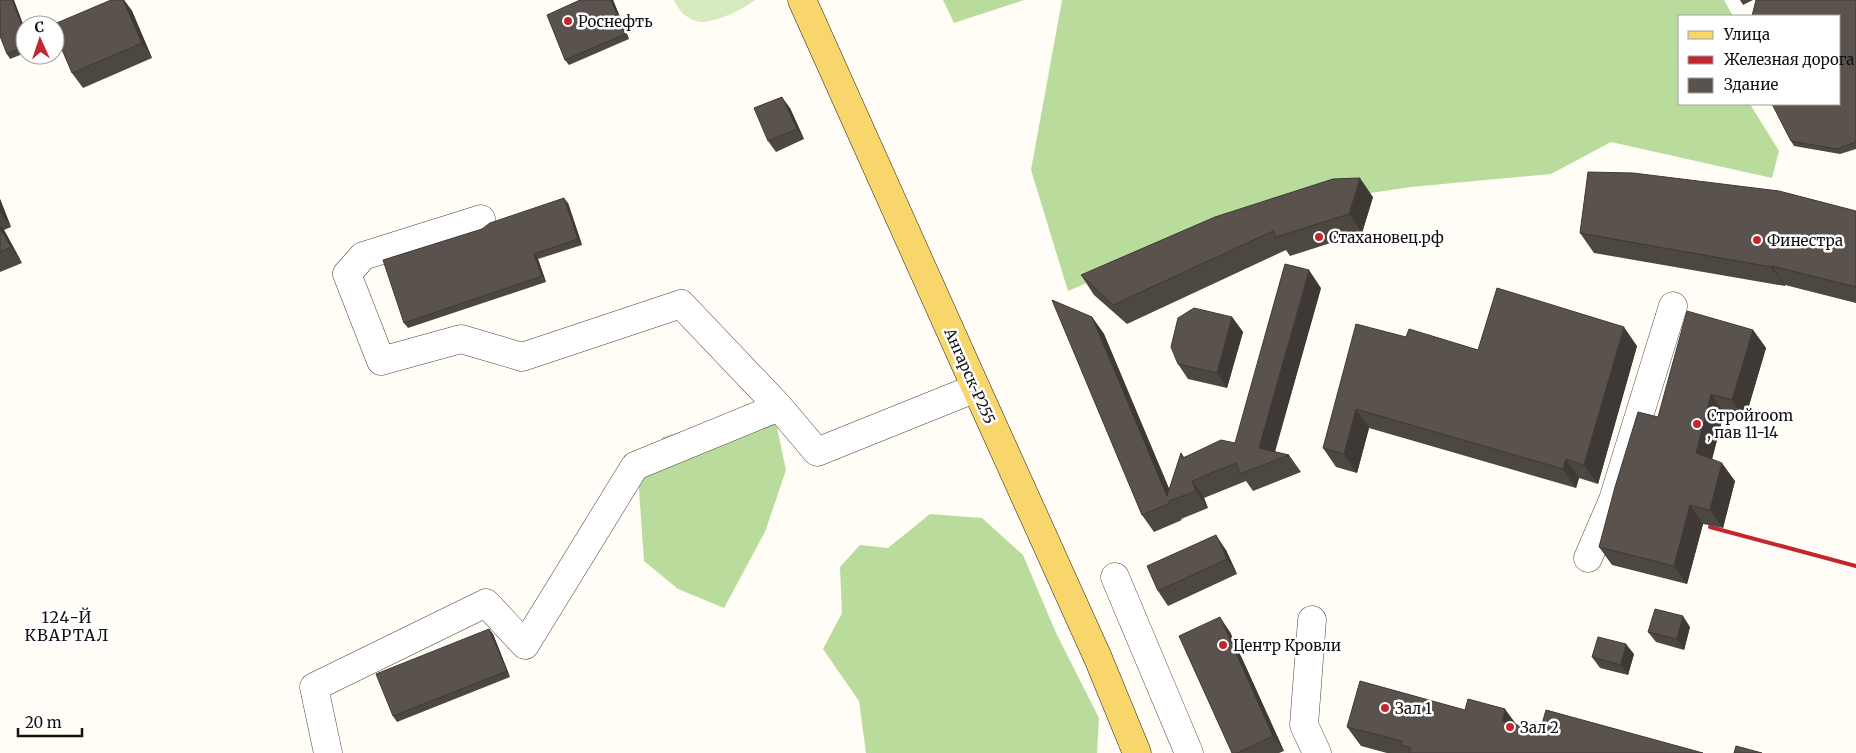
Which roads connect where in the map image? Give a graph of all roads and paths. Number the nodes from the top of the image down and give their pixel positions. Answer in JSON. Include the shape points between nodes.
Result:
{"nodes":[{"id":1,"x":802,"y":0,"type":"edge"},
{"id":2,"x":481,"y":219,"type":"dead end"},
{"id":3,"x":1673,"y":306,"type":"dead end"},
{"id":4,"x":976,"y":388,"type":"junction"},
{"id":5,"x":780,"y":407,"type":"junction"},
{"id":6,"x":1588,"y":558,"type":"dead end"},
{"id":7,"x":1114,"y":577,"type":"dead end"},
{"id":8,"x":1312,"y":620,"type":"dead end"},
{"id":9,"x":328,"y":753,"type":"edge"},
{"id":10,"x":1137,"y":753,"type":"edge"},
{"id":11,"x":1189,"y":753,"type":"edge"},
{"id":12,"x":1317,"y":753,"type":"edge"}],
"edges":[{"from":1,"to":4,"type":"main road","name":"Ангарск-Р255"},
{"from":2,"to":5,"type":"lane","via":[[363,256],[347,274],[381,361],[462,339],[522,357],[681,304]]},
{"from":3,"to":6,"type":"lane","via":[[1612,500]]},
{"from":4,"to":5,"type":"lane","via":[[817,452]]},
{"from":4,"to":10,"type":"main road","name":"Ангарск-Р255","via":[[1098,658]]},
{"from":5,"to":9,"type":"lane","via":[[635,466],[525,645],[486,603],[314,687]]},
{"from":7,"to":11,"type":"lane"},
{"from":8,"to":12,"type":"lane","via":[[1304,725]]}]}
